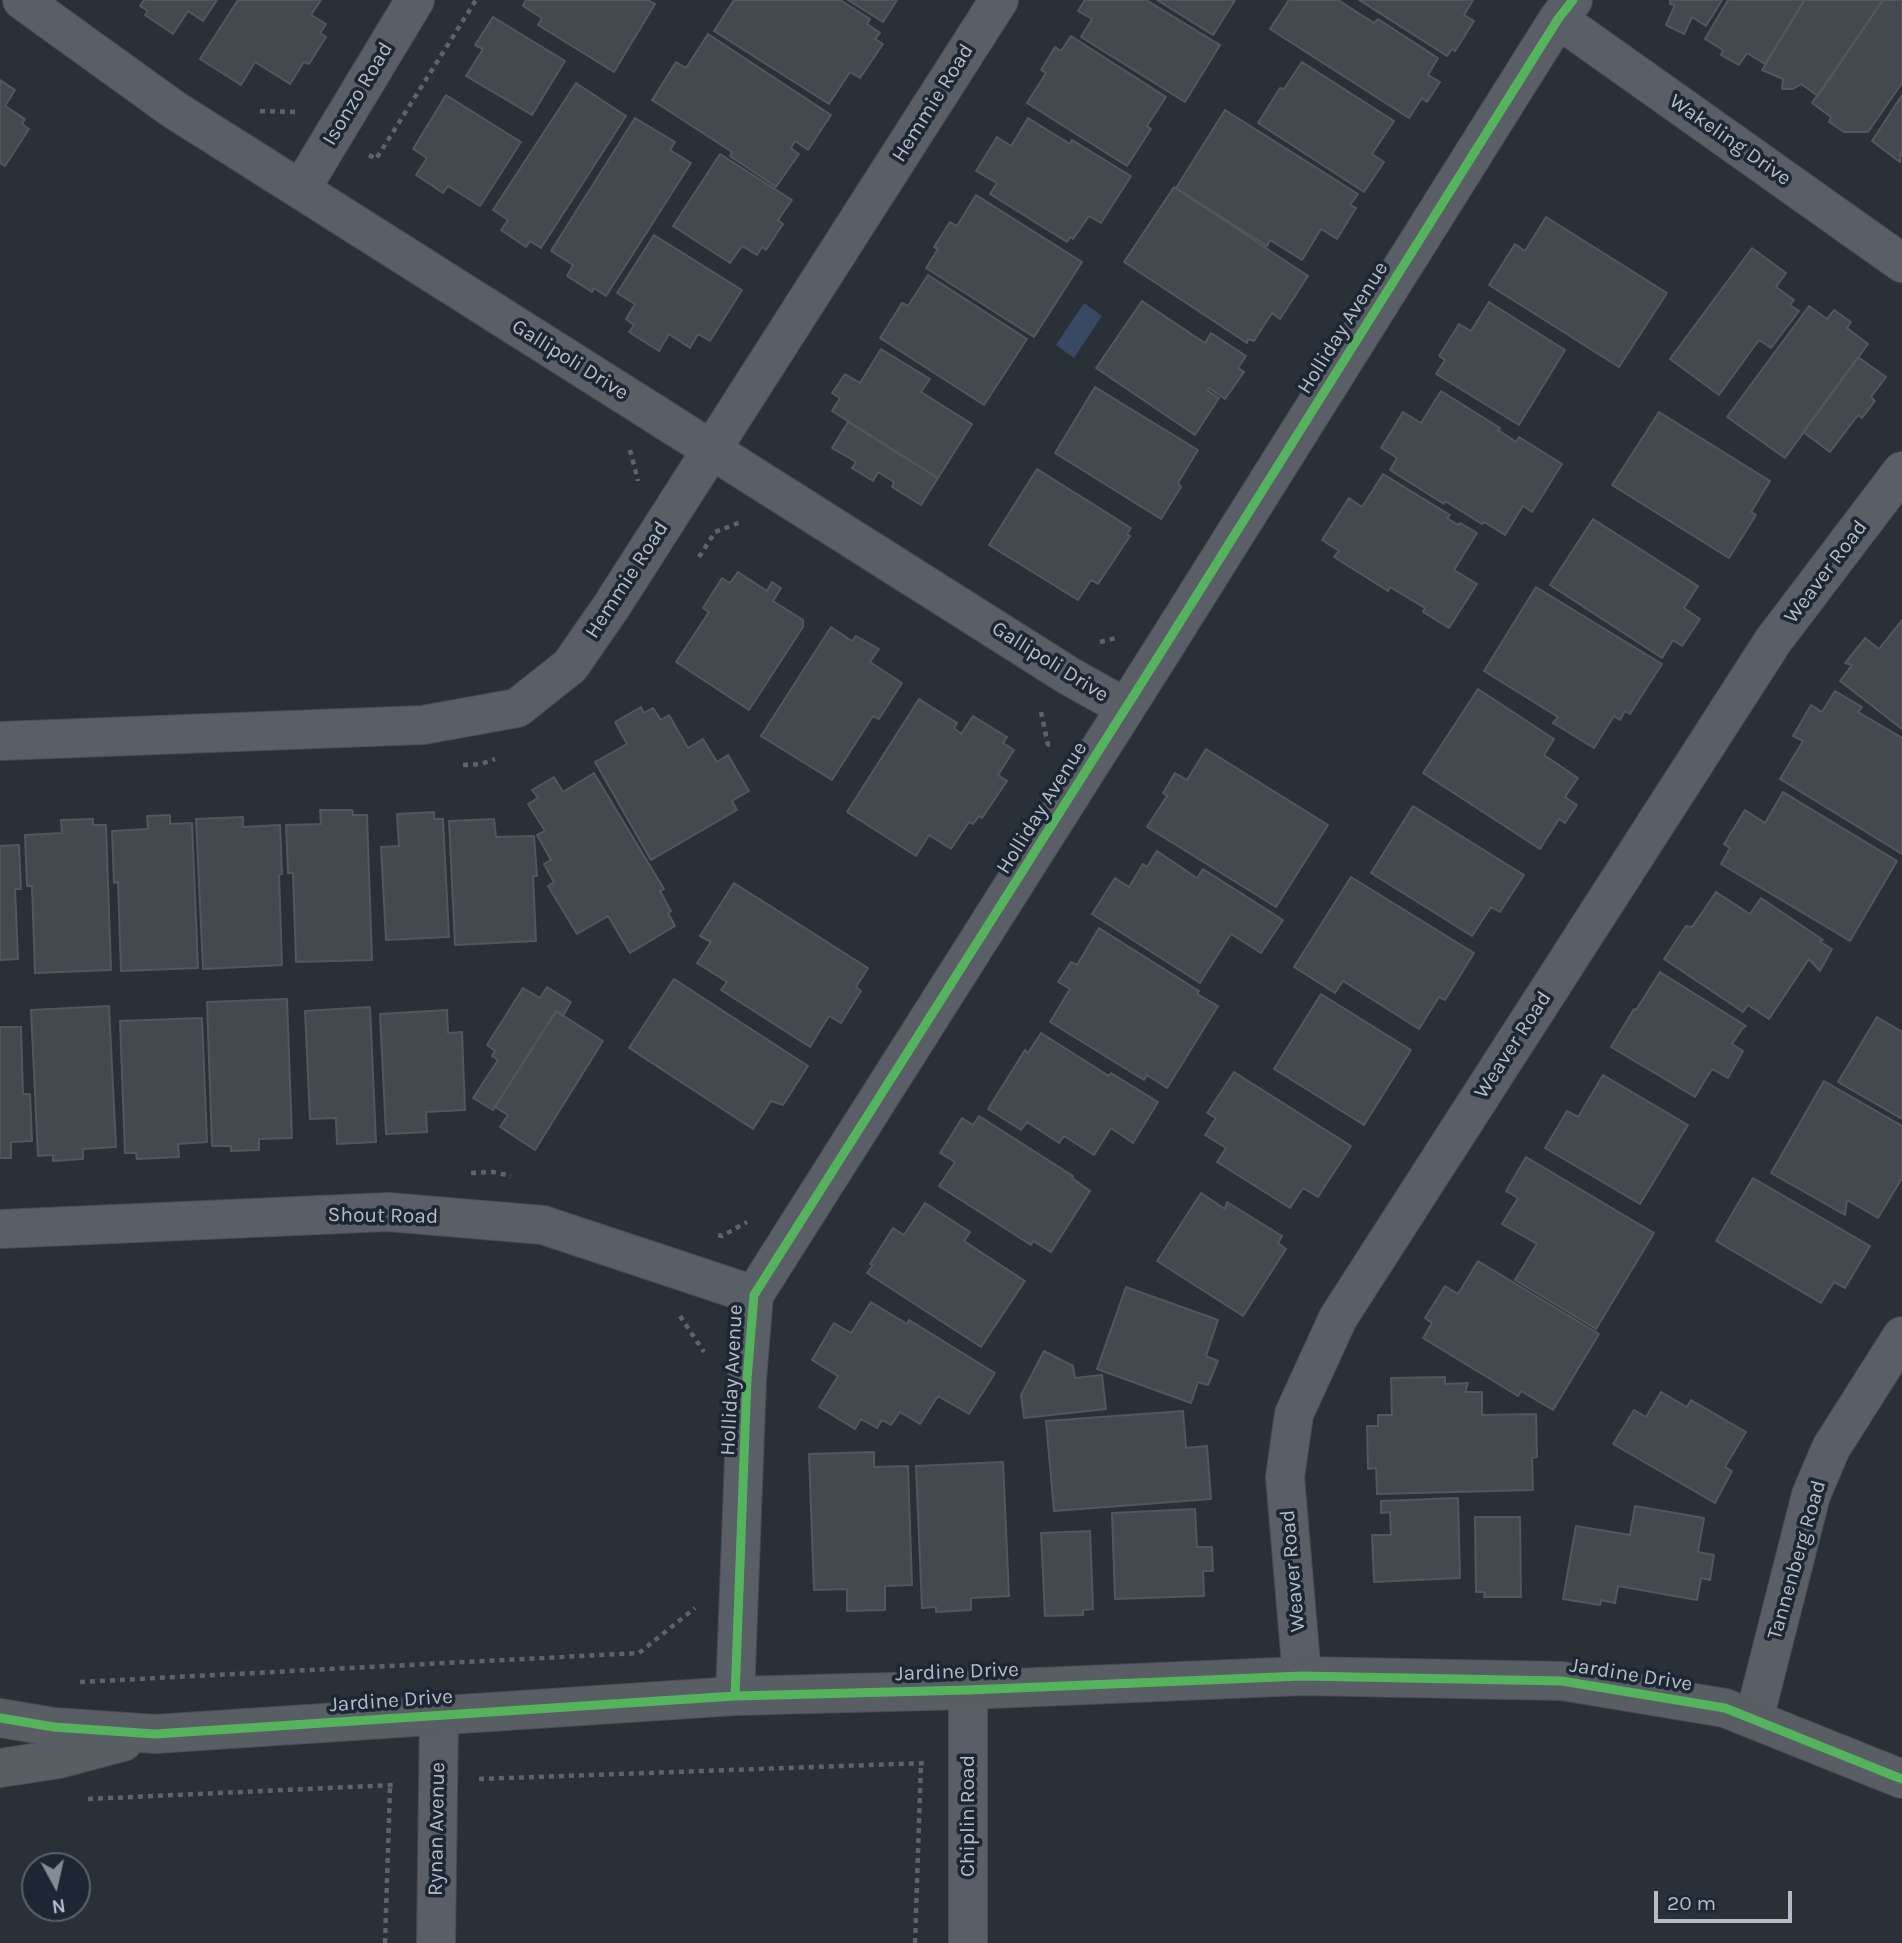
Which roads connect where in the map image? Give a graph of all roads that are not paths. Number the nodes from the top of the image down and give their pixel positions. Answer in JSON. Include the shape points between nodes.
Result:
{"nodes":[{"id":1,"x":22,"y":0,"type":"edge"},
{"id":2,"x":415,"y":0,"type":"edge"},
{"id":3,"x":999,"y":0,"type":"edge"},
{"id":4,"x":1565,"y":9,"type":"edge"},
{"id":5,"x":302,"y":188,"type":"junction"},
{"id":6,"x":1902,"y":262,"type":"edge"},
{"id":7,"x":713,"y":449,"type":"junction"},
{"id":8,"x":1902,"y":471,"type":"edge"},
{"id":9,"x":1126,"y":708,"type":"junction"},
{"id":10,"x":0,"y":741,"type":"edge"},
{"id":11,"x":0,"y":1229,"type":"edge"},
{"id":12,"x":754,"y":1295,"type":"junction"},
{"id":13,"x":1902,"y":1336,"type":"edge"},
{"id":14,"x":1302,"y":1676,"type":"junction"},
{"id":15,"x":968,"y":1690,"type":"junction"},
{"id":16,"x":735,"y":1696,"type":"junction"},
{"id":17,"x":439,"y":1715,"type":"junction"},
{"id":18,"x":0,"y":1718,"type":"edge"},
{"id":19,"x":1754,"y":1720,"type":"junction"},
{"id":20,"x":152,"y":1734,"type":"junction"},
{"id":21,"x":0,"y":1768,"type":"edge"},
{"id":22,"x":1902,"y":1779,"type":"edge"},
{"id":23,"x":436,"y":1943,"type":"edge"},
{"id":24,"x":968,"y":1943,"type":"edge"}],
"edges":[{"from":1,"to":5,"type":"street","name":"Gallipoli Drive","via":[[173,108]]},
{"from":2,"to":5,"type":"street","name":"Isonzo Road"},
{"from":3,"to":7,"type":"street","name":"Hemmie Road"},
{"from":4,"to":6,"type":"street","name":"Wakeling Drive"},
{"from":4,"to":9,"type":"street","name":"Holliday Avenue"},
{"from":5,"to":7,"type":"street","name":"Gallipoli Drive"},
{"from":7,"to":9,"type":"street","name":"Gallipoli Drive"},
{"from":7,"to":10,"type":"street","name":"Hemmie Road","via":[[569,666],[517,708],[423,725]]},
{"from":8,"to":14,"type":"street","name":"Weaver Road","via":[[1773,641],[1338,1318],[1294,1414],[1285,1477]]},
{"from":9,"to":12,"type":"street","name":"Holliday Avenue"},
{"from":11,"to":12,"type":"street","name":"Shout Road","via":[[388,1212],[543,1226]]},
{"from":12,"to":16,"type":"street","name":"Holliday Avenue"},
{"from":13,"to":19,"type":"street","name":"Tannenberg Road","via":[[1831,1448],[1811,1495]]},
{"from":14,"to":15,"type":"street","name":"Jardine Drive"},
{"from":14,"to":19,"type":"street","name":"Jardine Drive","via":[[1562,1681],[1725,1708]]},
{"from":15,"to":16,"type":"street","name":"Jardine Drive"},
{"from":15,"to":24,"type":"street","name":"Chiplin Road"},
{"from":16,"to":17,"type":"street","name":"Jardine Drive"},
{"from":17,"to":20,"type":"street","name":"Jardine Drive"},
{"from":17,"to":23,"type":"street","name":"Rynan Avenue"},
{"from":18,"to":20,"type":"street","name":"Jardine Drive"},
{"from":19,"to":22,"type":"street","name":"Jardine Drive"},
{"from":20,"to":21,"type":"street","via":[[59,1759]]}]}
